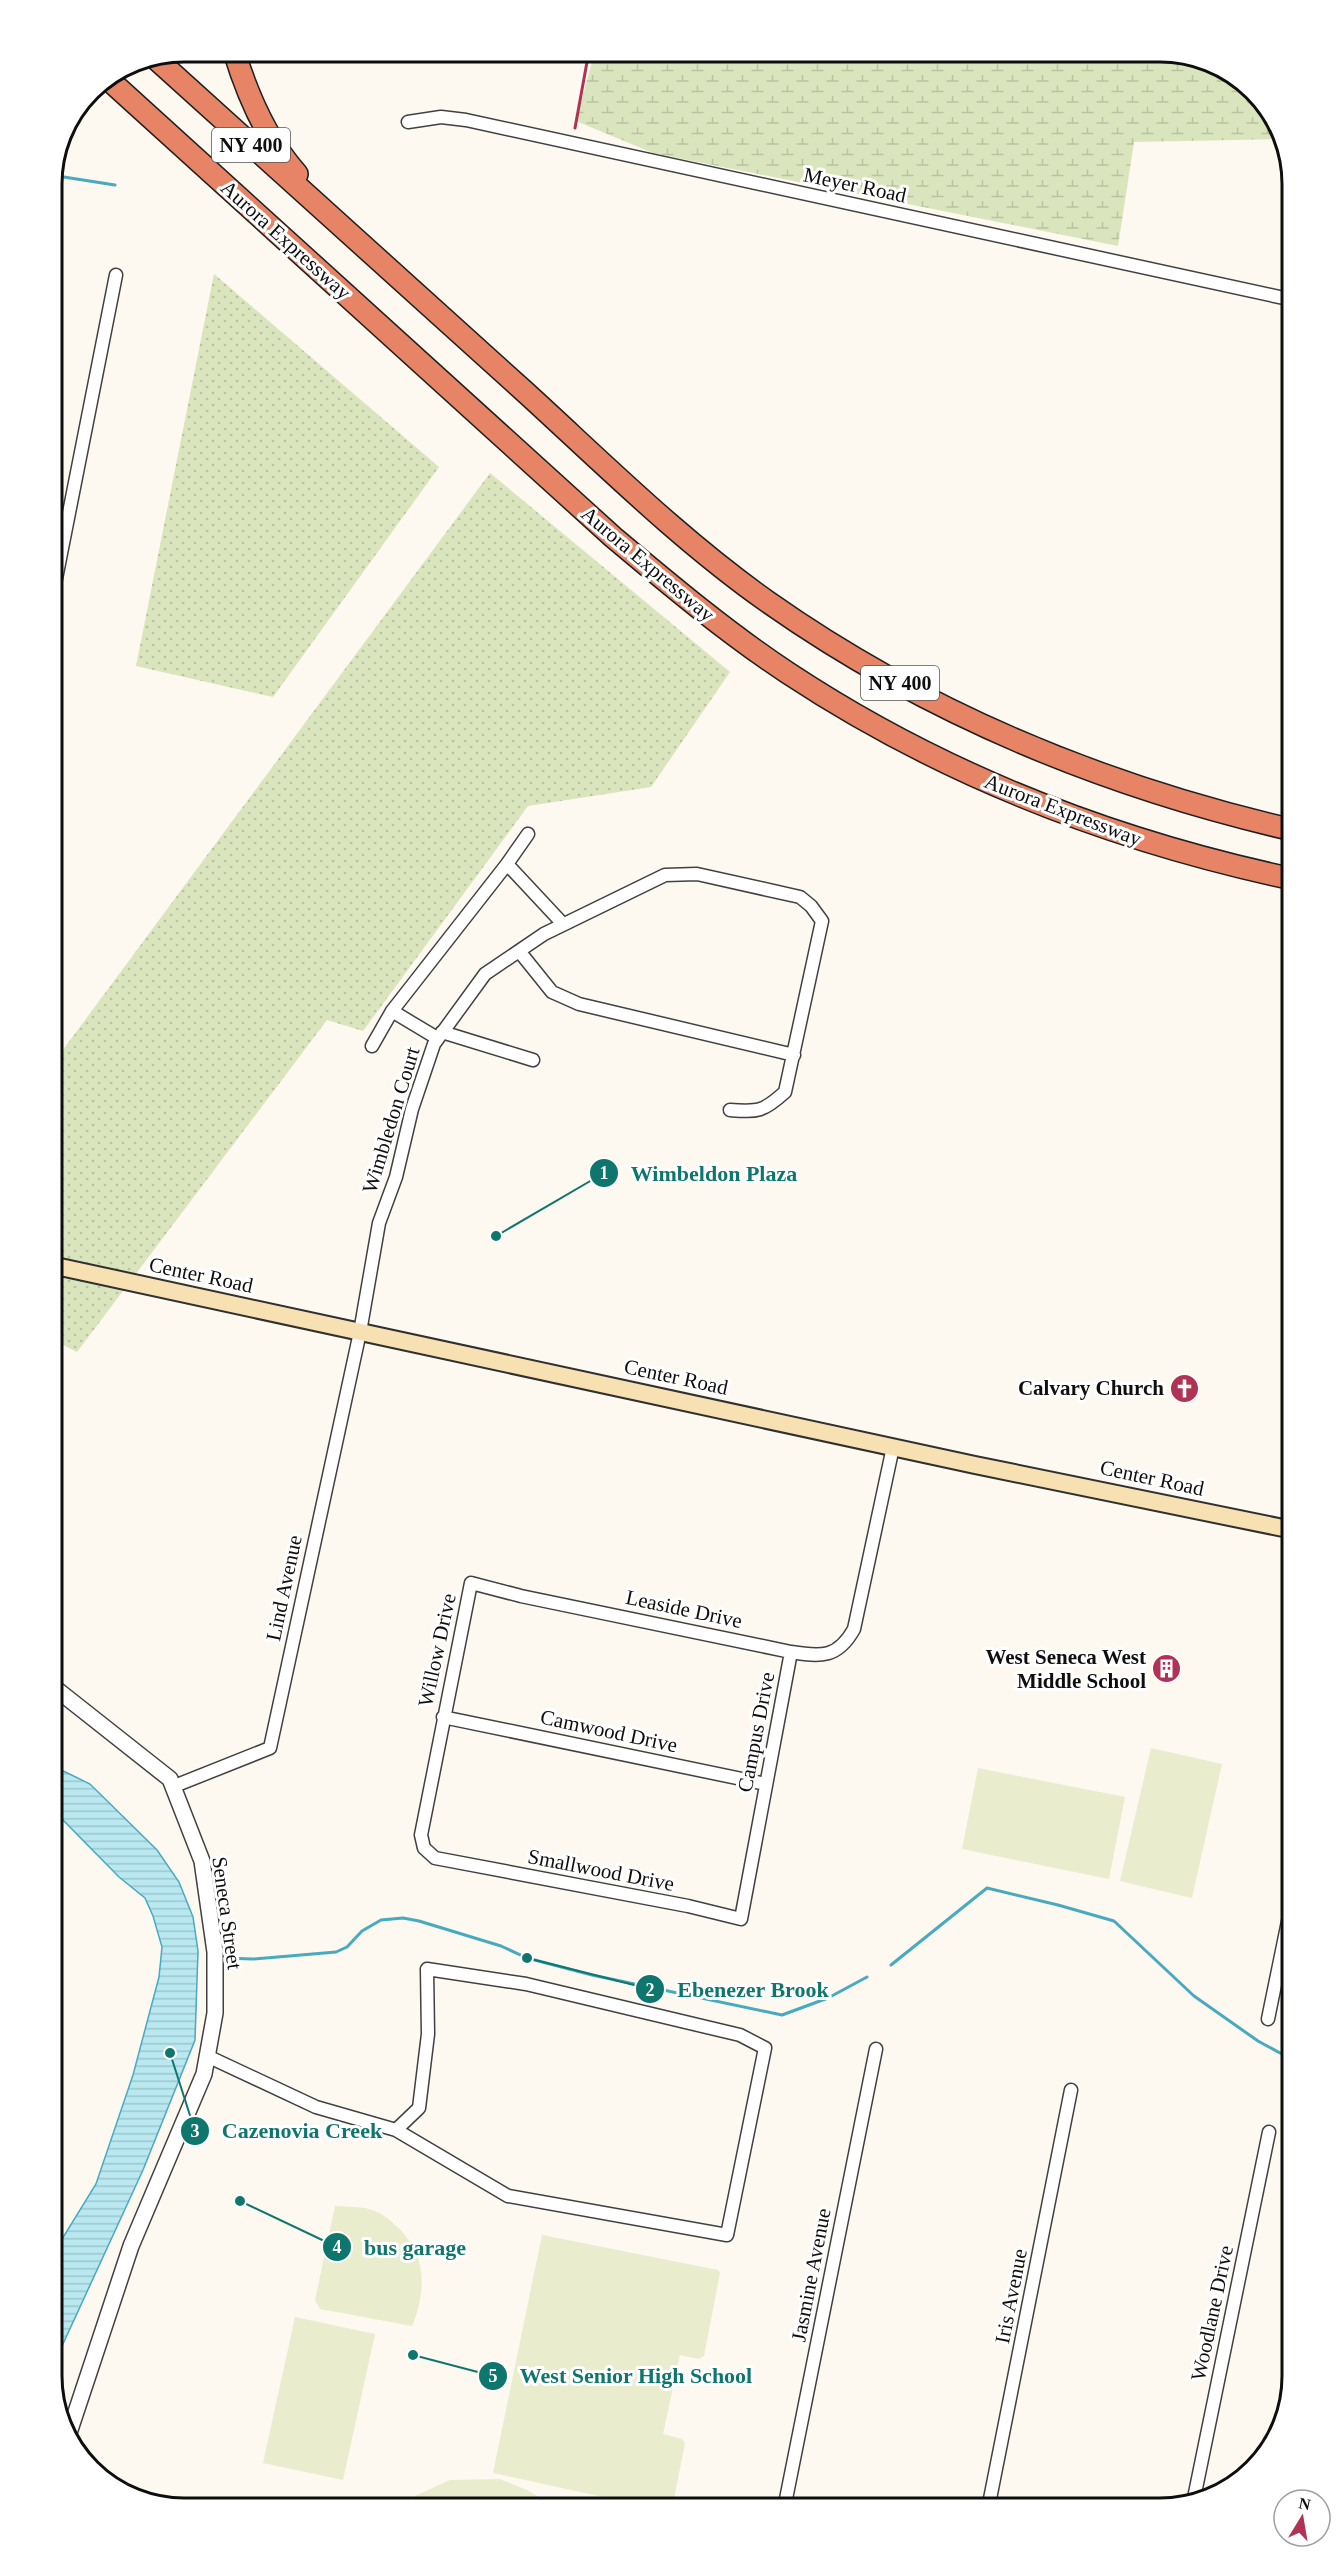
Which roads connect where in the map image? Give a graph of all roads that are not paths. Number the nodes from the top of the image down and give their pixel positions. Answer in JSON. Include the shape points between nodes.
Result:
{"nodes":[{"id":1,"x":239,"y":62,"type":"edge"},
{"id":2,"x":162,"y":64,"type":"edge"},
{"id":3,"x":114,"y":84,"type":"edge"},
{"id":4,"x":106,"y":89,"type":"edge"},
{"id":5,"x":152,"y":119,"type":"junction"},
{"id":6,"x":408,"y":122,"type":"dead end"},
{"id":7,"x":349,"y":233,"type":"junction"},
{"id":8,"x":116,"y":275,"type":"dead end"},
{"id":9,"x":1282,"y":298,"type":"edge"},
{"id":10,"x":62,"y":548,"type":"edge"},
{"id":11,"x":1282,"y":827,"type":"edge"},
{"id":12,"x":528,"y":834,"type":"dead end"},
{"id":13,"x":507,"y":864,"type":"junction"},
{"id":14,"x":1282,"y":876,"type":"edge"},
{"id":15,"x":563,"y":924,"type":"junction"},
{"id":16,"x":519,"y":951,"type":"junction"},
{"id":17,"x":392,"y":1011,"type":"junction"},
{"id":18,"x":440,"y":1035,"type":"junction"},
{"id":19,"x":372,"y":1046,"type":"dead end"},
{"id":20,"x":794,"y":1055,"type":"junction"},
{"id":21,"x":533,"y":1060,"type":"dead end"},
{"id":22,"x":730,"y":1110,"type":"dead end"},
{"id":23,"x":62,"y":1267,"type":"edge"},
{"id":24,"x":360,"y":1332,"type":"junction"},
{"id":25,"x":893,"y":1447,"type":"junction"},
{"id":26,"x":1282,"y":1528,"type":"edge"},
{"id":27,"x":569,"y":1605,"type":"joint"},
{"id":28,"x":791,"y":1652,"type":"junction"},
{"id":29,"x":62,"y":1694,"type":"edge"},
{"id":30,"x":443,"y":1717,"type":"junction"},
{"id":31,"x":766,"y":1784,"type":"junction"},
{"id":32,"x":172,"y":1787,"type":"junction"},
{"id":33,"x":423,"y":1826,"type":"joint"},
{"id":34,"x":751,"y":1863,"type":"joint"},
{"id":35,"x":1282,"y":1951,"type":"edge"},
{"id":36,"x":1268,"y":2019,"type":"dead end"},
{"id":37,"x":876,"y":2049,"type":"dead end"},
{"id":38,"x":207,"y":2056,"type":"junction"},
{"id":39,"x":1071,"y":2090,"type":"dead end"},
{"id":40,"x":396,"y":2130,"type":"junction"},
{"id":41,"x":1269,"y":2132,"type":"dead end"},
{"id":42,"x":72,"y":2425,"type":"edge"},
{"id":43,"x":1195,"y":2493,"type":"edge"},
{"id":44,"x":786,"y":2498,"type":"edge"},
{"id":45,"x":990,"y":2498,"type":"edge"}],
"edges":[{"from":1,"to":7,"type":"highway","via":[[267,131],[286,162]]},
{"from":2,"to":7,"type":"highway","number":"NY 400"},
{"from":3,"to":5,"type":"highway","name":"Aurora Expressway","number":"NY 400"},
{"from":4,"to":5,"type":"highway"},
{"from":5,"to":14,"type":"highway","name":"Aurora Expressway","number":"NY 400","via":[[613,537],[736,636],[834,701],[924,752],[995,786],[1138,839]]},
{"from":6,"to":9,"type":"street","name":"Meyer Road","via":[[441,117],[466,120]]},
{"from":7,"to":11,"type":"highway","number":"NY 400","via":[[652,508],[768,602],[902,684],[1042,752],[1193,805]]},
{"from":8,"to":10,"type":"street"},
{"from":12,"to":13,"type":"street"},
{"from":13,"to":15,"type":"street"},
{"from":13,"to":17,"type":"street"},
{"from":15,"to":16,"type":"street","name":"Wimbledon Court"},
{"from":15,"to":20,"type":"street","name":"Wimbledon Court","via":[[665,875],[697,874],[800,897],[822,921]]},
{"from":16,"to":18,"type":"street","name":"Wimbledon Court","via":[[484,974]]},
{"from":16,"to":20,"type":"street","via":[[552,992],[579,1004]]},
{"from":17,"to":18,"type":"street"},
{"from":17,"to":19,"type":"street"},
{"from":18,"to":21,"type":"street"},
{"from":18,"to":24,"type":"street","name":"Wimbledon Court","via":[[412,1109],[396,1177],[379,1223]]},
{"from":20,"to":22,"type":"street","name":"Wimbledon Court","via":[[785,1092],[772,1104],[755,1112]]},
{"from":23,"to":24,"type":"main road","name":"Center Road"},
{"from":24,"to":25,"type":"main road","name":"Center Road"},
{"from":24,"to":32,"type":"street","name":"Lind Avenue","via":[[270,1748]]},
{"from":25,"to":26,"type":"main road","name":"Center Road"},
{"from":25,"to":28,"type":"street","name":"Campus Drive","via":[[854,1629],[841,1647],[832,1652]]},
{"from":27,"to":28,"type":"street","name":"Leaside Drive"},
{"from":27,"to":30,"type":"street","name":"Willow Drive","via":[[471,1582]]},
{"from":28,"to":31,"type":"street","name":"Campus Drive"},
{"from":29,"to":32,"type":"street","name":"Seneca Street","via":[[170,1779]]},
{"from":30,"to":31,"type":"street","name":"Camwood Drive"},
{"from":30,"to":33,"type":"street","name":"Willow Drive"},
{"from":31,"to":34,"type":"street","name":"Campus Drive"},
{"from":32,"to":38,"type":"street","name":"Seneca Street","via":[[202,1861],[215,1952],[215,2013]]},
{"from":33,"to":34,"type":"street","name":"Smallwood Drive","via":[[424,1848],[435,1858],[741,1919]]},
{"from":35,"to":36,"type":"street"},
{"from":37,"to":44,"type":"street","name":"Jasmine Avenue"},
{"from":38,"to":40,"type":"street","via":[[316,2107]]},
{"from":38,"to":42,"type":"street","name":"Seneca Street","via":[[204,2074],[131,2246]]},
{"from":39,"to":45,"type":"street","name":"Iris Avenue"},
{"from":40,"to":40,"type":"street","via":[[418,2108],[428,2034],[427,1969],[526,1984],[740,2035],[765,2048],[727,2235],[508,2196]]},
{"from":41,"to":43,"type":"street","name":"Woodlane Drive"}]}
